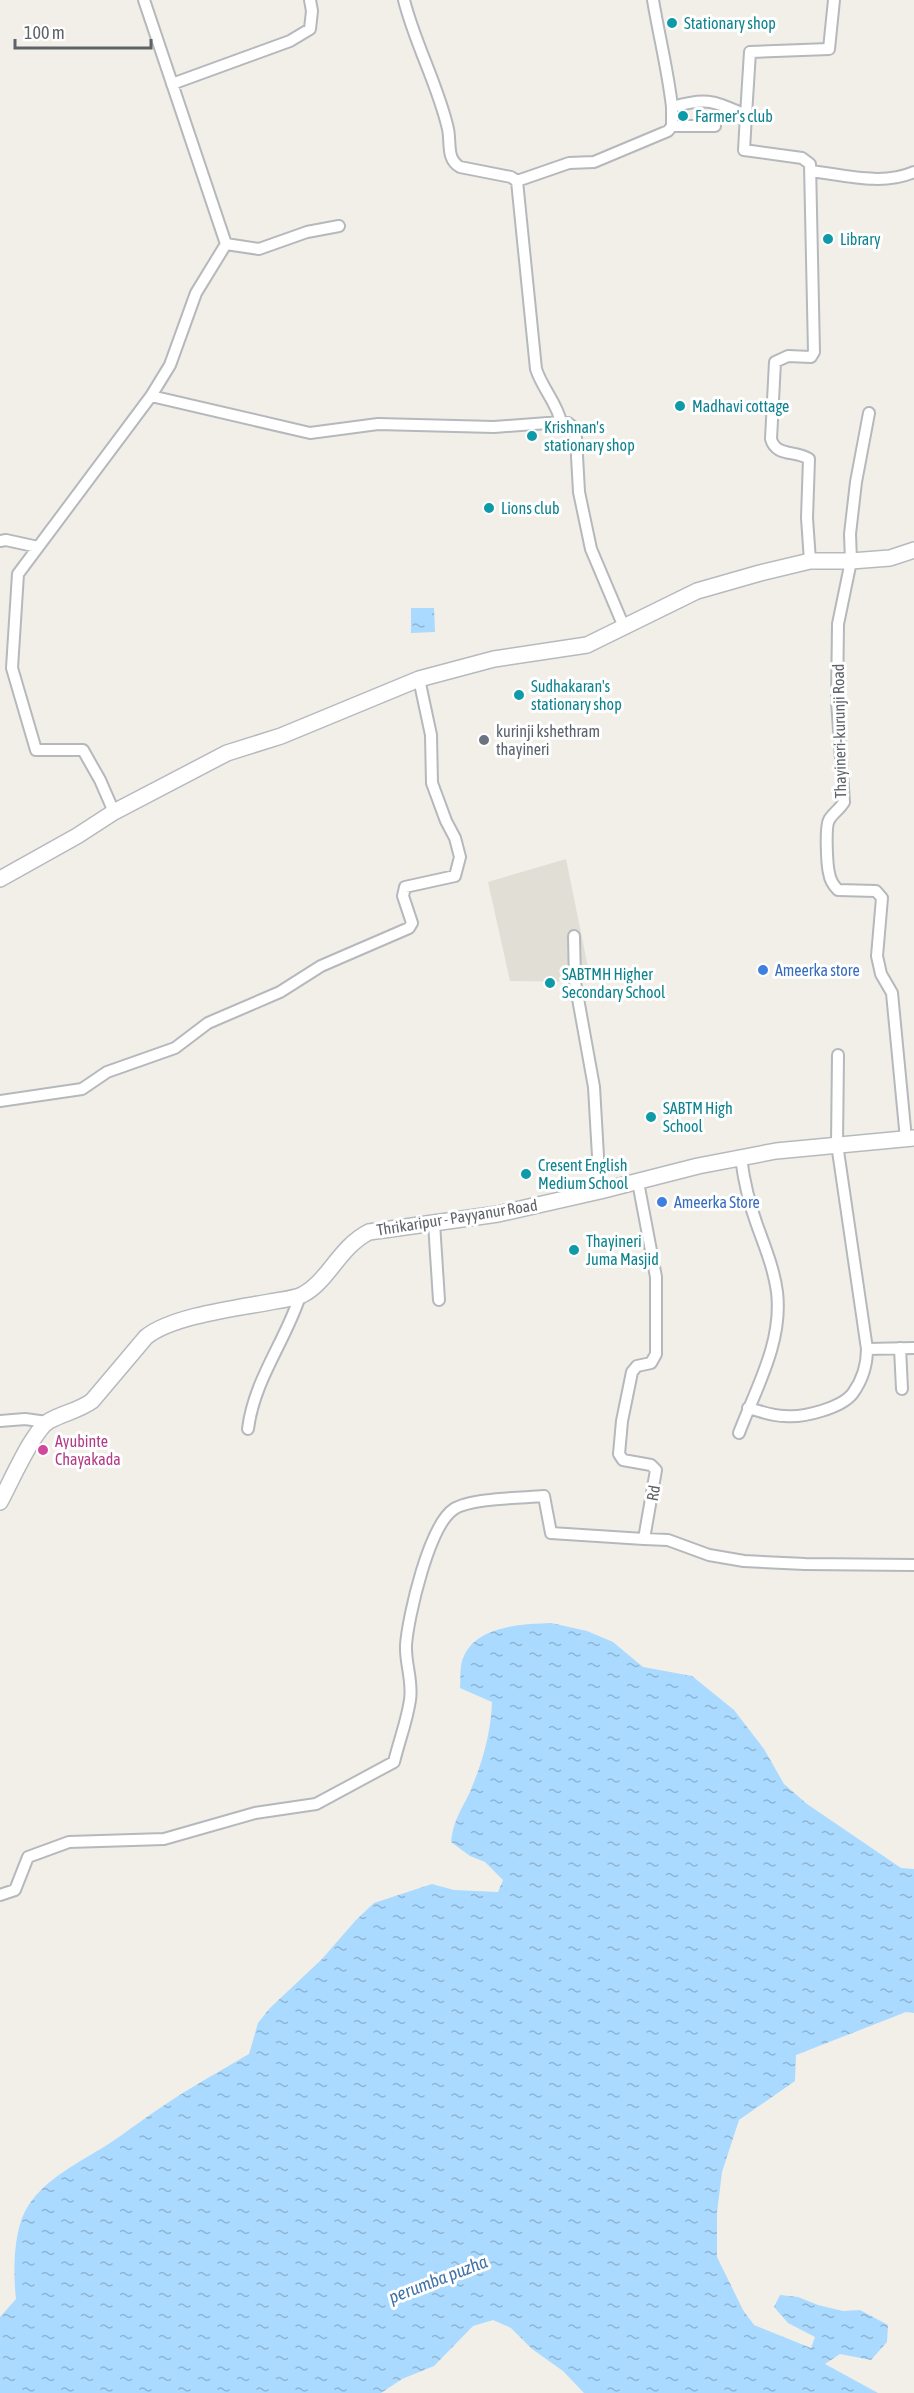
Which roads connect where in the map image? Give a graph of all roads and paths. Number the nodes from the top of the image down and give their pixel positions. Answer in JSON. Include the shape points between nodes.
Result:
{"nodes":[{"id":1,"x":144,"y":0,"type":"edge"},
{"id":2,"x":309,"y":0,"type":"edge"},
{"id":3,"x":404,"y":0,"type":"edge"},
{"id":4,"x":653,"y":0,"type":"edge"},
{"id":5,"x":834,"y":0,"type":"edge"},
{"id":6,"x":171,"y":84,"type":"junction"},
{"id":7,"x":672,"y":107,"type":"junction"},
{"id":8,"x":746,"y":115,"type":"junction"},
{"id":9,"x":672,"y":126,"type":"junction"},
{"id":10,"x":715,"y":126,"type":"dead end"},
{"id":11,"x":811,"y":171,"type":"junction"},
{"id":12,"x":914,"y":172,"type":"edge"},
{"id":13,"x":517,"y":181,"type":"junction"},
{"id":14,"x":339,"y":226,"type":"dead end"},
{"id":15,"x":226,"y":244,"type":"junction"},
{"id":16,"x":151,"y":396,"type":"junction"},
{"id":17,"x":870,"y":413,"type":"dead end"},
{"id":18,"x":561,"y":422,"type":"junction"},
{"id":19,"x":0,"y":541,"type":"edge"},
{"id":20,"x":38,"y":547,"type":"junction"},
{"id":21,"x":914,"y":550,"type":"edge"},
{"id":22,"x":810,"y":561,"type":"junction"},
{"id":23,"x":851,"y":561,"type":"junction"},
{"id":24,"x":624,"y":627,"type":"junction"},
{"id":25,"x":419,"y":679,"type":"junction"},
{"id":26,"x":114,"y":812,"type":"junction"},
{"id":27,"x":0,"y":879,"type":"edge"},
{"id":28,"x":574,"y":936,"type":"dead end"},
{"id":29,"x":838,"y":1055,"type":"dead end"},
{"id":30,"x":0,"y":1101,"type":"edge"},
{"id":31,"x":910,"y":1138,"type":"edge"},
{"id":32,"x":837,"y":1144,"type":"junction"},
{"id":33,"x":741,"y":1158,"type":"junction"},
{"id":34,"x":638,"y":1182,"type":"junction"},
{"id":35,"x":600,"y":1191,"type":"junction"},
{"id":36,"x":434,"y":1223,"type":"junction"},
{"id":37,"x":300,"y":1296,"type":"junction"},
{"id":38,"x":439,"y":1300,"type":"dead end"},
{"id":39,"x":900,"y":1348,"type":"junction"},
{"id":40,"x":914,"y":1348,"type":"edge"},
{"id":41,"x":867,"y":1349,"type":"junction"},
{"id":42,"x":902,"y":1389,"type":"dead end"},
{"id":43,"x":748,"y":1408,"type":"junction"},
{"id":44,"x":0,"y":1420,"type":"edge"},
{"id":45,"x":47,"y":1422,"type":"junction"},
{"id":46,"x":248,"y":1429,"type":"dead end"},
{"id":47,"x":738,"y":1433,"type":"dead end"},
{"id":48,"x":0,"y":1502,"type":"edge"},
{"id":49,"x":644,"y":1539,"type":"junction"},
{"id":50,"x":914,"y":1565,"type":"edge"},
{"id":51,"x":0,"y":1895,"type":"edge"}],
"edges":[{"from":1,"to":6,"type":"street"},
{"from":2,"to":6,"type":"street","via":[[310,29],[290,41]]},
{"from":3,"to":13,"type":"street","via":[[448,130],[454,163]]},
{"from":4,"to":7,"type":"street"},
{"from":5,"to":8,"type":"street","via":[[829,49],[750,52]]},
{"from":6,"to":15,"type":"street"},
{"from":7,"to":8,"type":"street","via":[[707,100]]},
{"from":7,"to":9,"type":"street"},
{"from":8,"to":11,"type":"street","via":[[744,150],[802,158],[810,164]]},
{"from":9,"to":10,"type":"street"},
{"from":9,"to":13,"type":"street","via":[[594,162],[569,163]]},
{"from":11,"to":12,"type":"street","via":[[882,179]]},
{"from":11,"to":22,"type":"street","via":[[814,352],[811,357],[788,356],[776,362],[771,439],[778,451],[809,459]]},
{"from":13,"to":18,"type":"street","via":[[536,369]]},
{"from":14,"to":15,"type":"street","via":[[307,232],[259,249]]},
{"from":15,"to":16,"type":"street","via":[[196,293],[170,365]]},
{"from":16,"to":18,"type":"street","via":[[310,433],[378,424],[494,428]]},
{"from":16,"to":20,"type":"street"},
{"from":17,"to":23,"type":"street","via":[[856,482]]},
{"from":18,"to":24,"type":"street","via":[[573,427],[579,492],[591,549]]},
{"from":19,"to":20,"type":"street"},
{"from":20,"to":26,"type":"street","via":[[18,574],[12,668],[36,750],[83,750]]},
{"from":21,"to":23,"type":"main road","via":[[890,558]]},
{"from":22,"to":23,"type":"main road"},
{"from":22,"to":24,"type":"main road","via":[[697,591]]},
{"from":23,"to":31,"type":"street","name":"Thayineri-kurunji Road","via":[[838,624],[837,700],[844,802],[827,827],[829,873],[838,890],[876,891],[882,898],[877,956],[881,974],[892,993]]},
{"from":24,"to":25,"type":"main road","via":[[587,645],[494,659]]},
{"from":25,"to":26,"type":"main road","via":[[281,736],[227,753]]},
{"from":25,"to":30,"type":"street","via":[[430,735],[432,783],[460,857],[455,876],[405,887],[403,896],[412,923],[409,928],[321,966],[280,992],[208,1023],[175,1047],[107,1072],[82,1089]]},
{"from":26,"to":27,"type":"main road"},
{"from":28,"to":35,"type":"street","via":[[575,982],[594,1088]]},
{"from":29,"to":32,"type":"street"},
{"from":31,"to":32,"type":"main road","name":"Thrikaripur - Payyanur Road"},
{"from":32,"to":33,"type":"main road","name":"Thrikaripur - Payyanur Road"},
{"from":32,"to":41,"type":"street"},
{"from":33,"to":34,"type":"main road","name":"Thrikaripur - Payyanur Road"},
{"from":33,"to":43,"type":"street","via":[[777,1292],[772,1345]]},
{"from":34,"to":35,"type":"main road","name":"Thrikaripur - Payyanur Road"},
{"from":34,"to":49,"type":"street","name":"Rd","via":[[656,1277],[656,1354],[651,1363],[637,1366],[632,1372],[619,1454],[623,1460],[651,1465],[656,1470]]},
{"from":35,"to":36,"type":"main road","name":"Thrikaripur - Payyanur Road","via":[[498,1214]]},
{"from":36,"to":37,"type":"main road","name":"Thrikaripur - Payyanur Road","via":[[388,1227],[356,1238]]},
{"from":36,"to":38,"type":"street"},
{"from":37,"to":45,"type":"main road","via":[[215,1312],[156,1329],[92,1401]]},
{"from":37,"to":46,"type":"street","via":[[250,1407]]},
{"from":39,"to":40,"type":"street"},
{"from":39,"to":41,"type":"street"},
{"from":39,"to":42,"type":"street"},
{"from":41,"to":43,"type":"street","via":[[867,1365],[852,1394],[827,1409],[797,1417]]},
{"from":43,"to":47,"type":"street"},
{"from":44,"to":45,"type":"street"},
{"from":45,"to":48,"type":"main road","via":[[34,1436]]},
{"from":49,"to":50,"type":"street","via":[[668,1540],[709,1555],[744,1561]]},
{"from":49,"to":51,"type":"street","via":[[551,1533],[544,1496],[471,1503],[454,1509],[438,1531],[418,1578],[406,1646],[410,1700],[394,1762],[316,1803],[255,1813],[164,1839],[69,1842],[36,1853],[28,1857],[15,1890]]}]}
